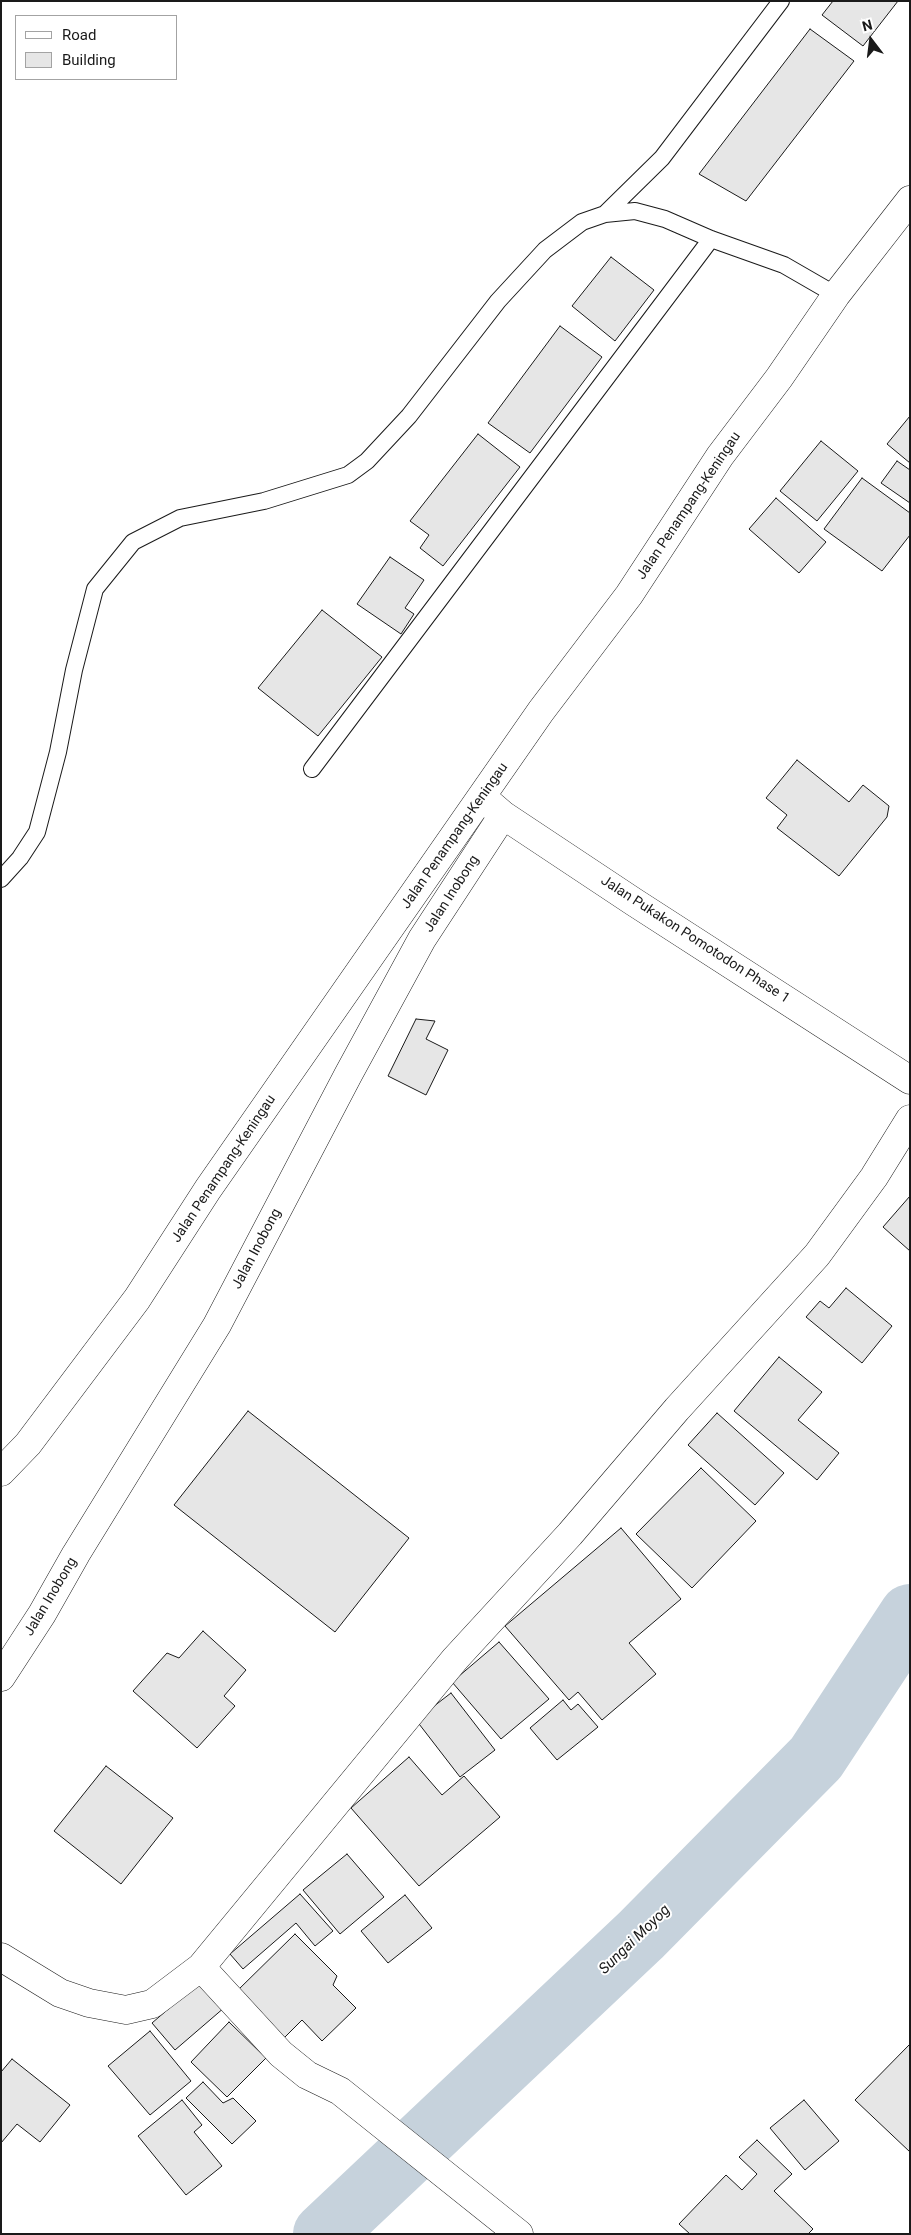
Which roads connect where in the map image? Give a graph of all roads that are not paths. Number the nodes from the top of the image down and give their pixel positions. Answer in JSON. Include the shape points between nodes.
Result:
{"nodes":[{"id":1,"x":780,"y":1,"type":"edge"},
{"id":2,"x":910,"y":200,"type":"edge"},
{"id":3,"x":605,"y":214,"type":"junction"},
{"id":4,"x":711,"y":239,"type":"junction"},
{"id":5,"x":836,"y":295,"type":"junction"},
{"id":6,"x":312,"y":768,"type":"dead end"},
{"id":7,"x":482,"y":798,"type":"junction"},
{"id":8,"x":503,"y":815,"type":"junction"},
{"id":9,"x":1,"y":879,"type":"edge"},
{"id":10,"x":910,"y":1080,"type":"edge"},
{"id":11,"x":910,"y":1119,"type":"edge"},
{"id":12,"x":1,"y":1472,"type":"edge"},
{"id":13,"x":1,"y":1678,"type":"edge"},
{"id":14,"x":1,"y":1957,"type":"edge"},
{"id":15,"x":201,"y":1967,"type":"junction"},
{"id":16,"x":517,"y":2231,"type":"edge"}],
"edges":[{"from":1,"to":3,"type":"lane","via":[[662,158]]},
{"from":2,"to":5,"type":"street","name":"Jalan Penampang-Keningau"},
{"from":3,"to":4,"type":"lane","via":[[635,211],[665,219]]},
{"from":3,"to":9,"type":"lane","via":[[582,222],[545,250],[498,302],[409,416],[367,461],[348,474],[264,501],[180,518],[133,542],[95,589],[37,832]]},
{"from":4,"to":5,"type":"lane","via":[[784,265]]},
{"from":4,"to":6,"type":"lane"},
{"from":5,"to":7,"type":"street","name":"Jalan Penampang-Keningau","via":[[720,456],[629,595],[541,711]]},
{"from":7,"to":8,"type":"street","name":"Jalan Pukakon Pomotodon Phase 1"},
{"from":7,"to":12,"type":"street","name":"Jalan Penampang-Keningau","via":[[208,1189],[136,1299],[28,1444]]},
{"from":8,"to":10,"type":"street","name":"Jalan Pukakon Pomotodon Phase 1"},
{"from":8,"to":13,"type":"street","name":"Jalan Inobong","via":[[422,939],[217,1325]]},
{"from":11,"to":15,"type":"street","via":[[874,1177],[817,1255],[455,1659]]},
{"from":14,"to":15,"type":"street","via":[[60,1993],[126,2010],[152,2004]]},
{"from":15,"to":16,"type":"street","via":[[281,2054],[306,2074],[340,2091]]}]}
